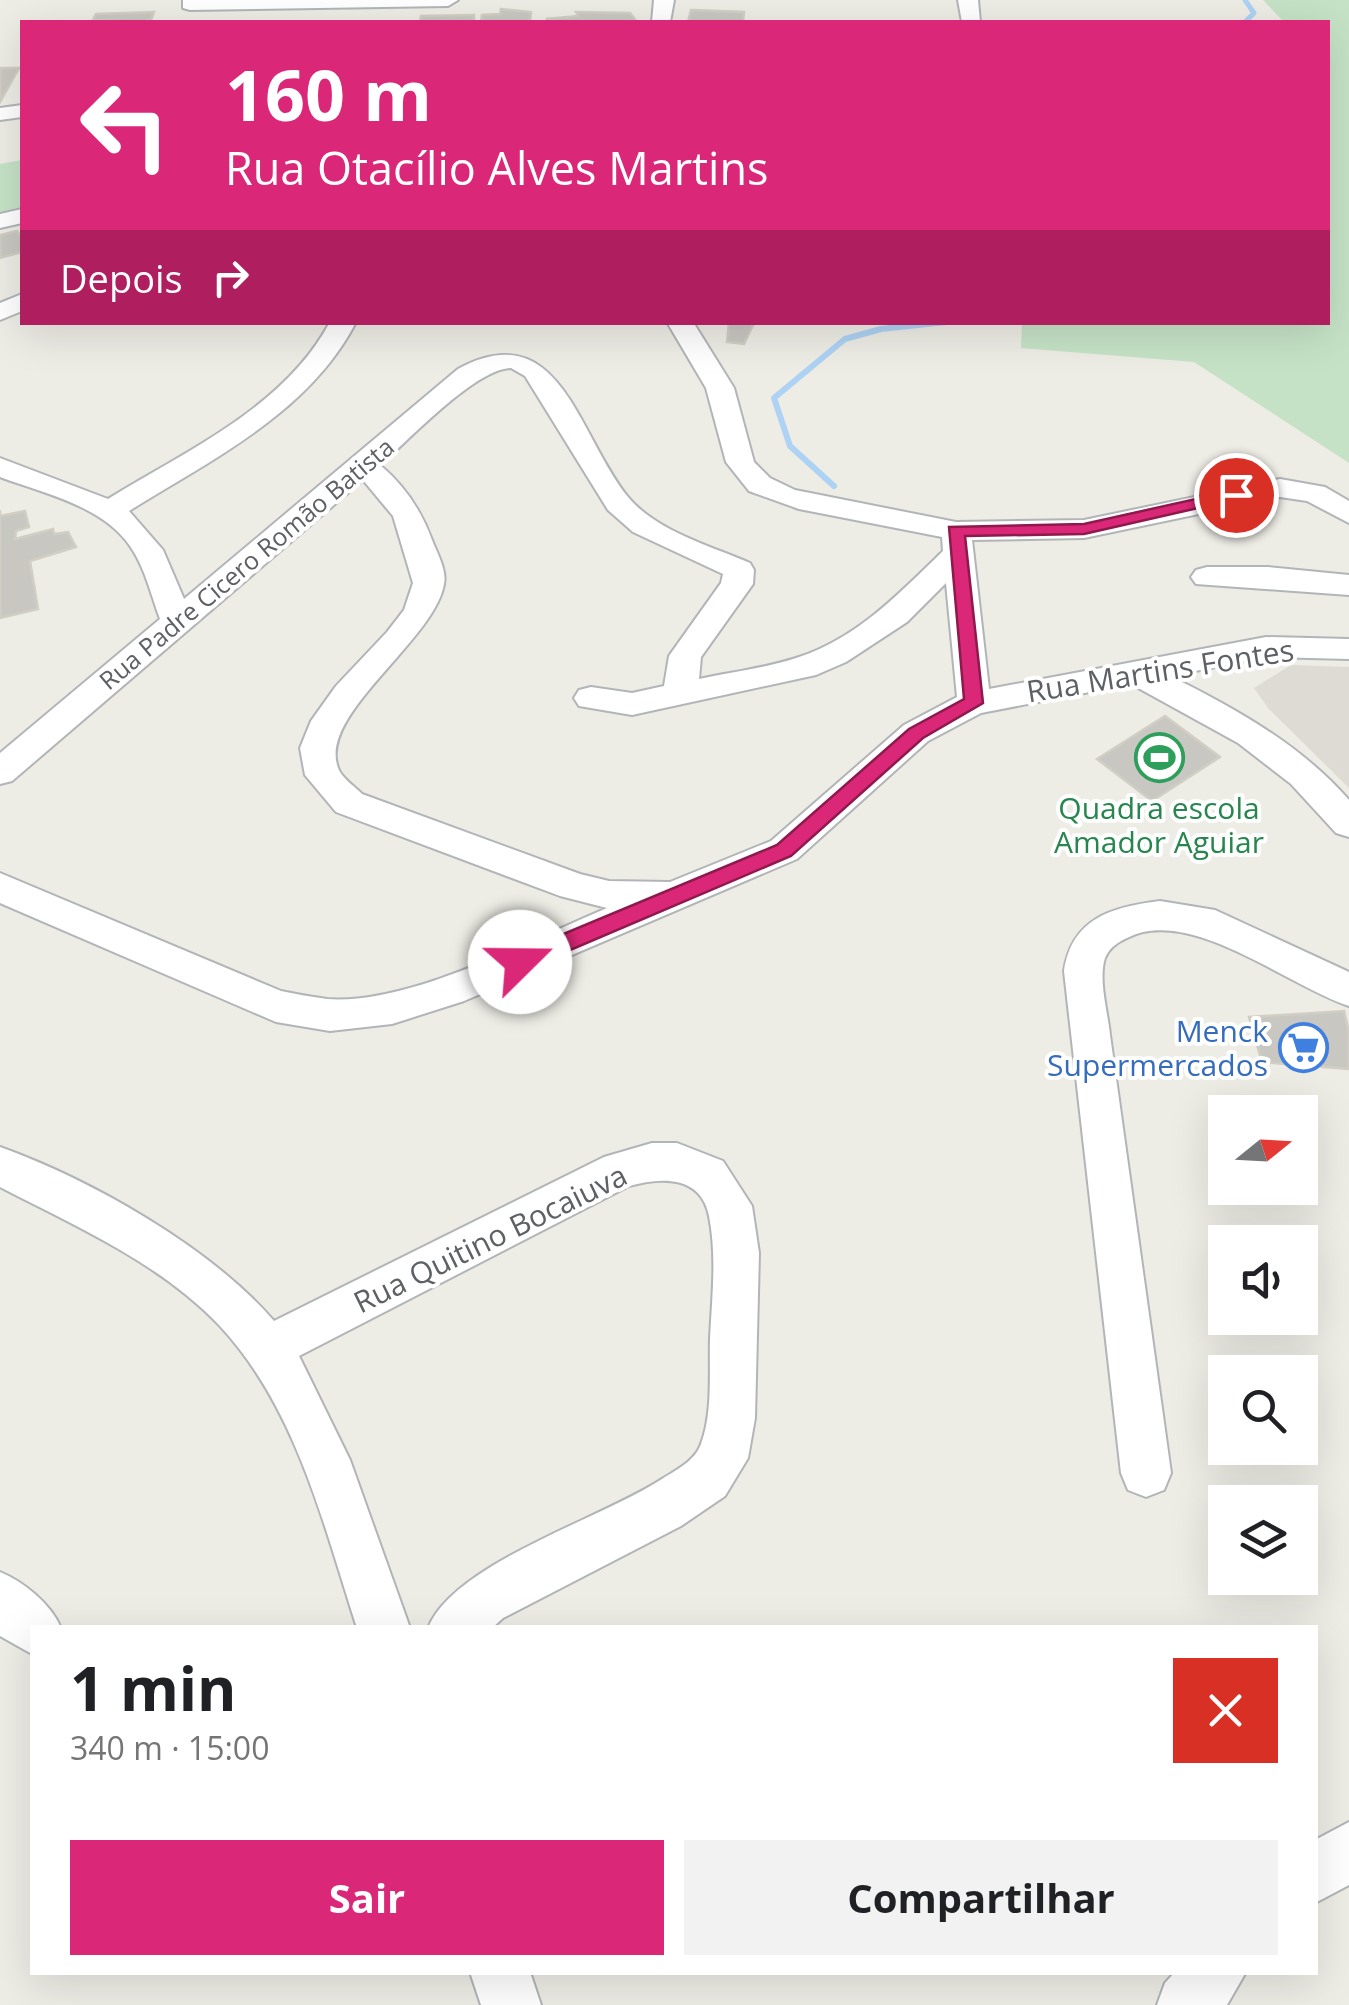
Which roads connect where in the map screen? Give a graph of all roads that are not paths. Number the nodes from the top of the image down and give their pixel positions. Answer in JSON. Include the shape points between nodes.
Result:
{"nodes":[{"id":1,"x":448,"y":0,"type":"edge"},
{"id":2,"x":418,"y":6,"type":"edge"},
{"id":3,"x":188,"y":9,"type":"edge"},
{"id":4,"x":342,"y":325,"type":"edge"},
{"id":5,"x":681,"y":325,"type":"edge"},
{"id":6,"x":363,"y":466,"type":"junction"},
{"id":7,"x":0,"y":467,"type":"edge"},
{"id":8,"x":107,"y":512,"type":"junction"},
{"id":9,"x":1349,"y":514,"type":"edge"},
{"id":10,"x":957,"y":542,"type":"junction"},
{"id":11,"x":1207,"y":578,"type":"dead end"},
{"id":12,"x":1349,"y":585,"type":"edge"},
{"id":13,"x":177,"y":621,"type":"junction"},
{"id":14,"x":1349,"y":649,"type":"edge"},
{"id":15,"x":1132,"y":671,"type":"junction"},
{"id":16,"x":680,"y":695,"type":"junction"},
{"id":17,"x":591,"y":698,"type":"dead end"},
{"id":18,"x":974,"y":703,"type":"junction"},
{"id":19,"x":0,"y":772,"type":"edge"},
{"id":20,"x":1349,"y":824,"type":"edge"},
{"id":21,"x":532,"y":870,"type":"junction"},
{"id":22,"x":0,"y":887,"type":"edge"},
{"id":23,"x":690,"y":892,"type":"junction"},
{"id":24,"x":556,"y":947,"type":"junction"},
{"id":25,"x":1349,"y":990,"type":"edge"},
{"id":26,"x":0,"y":1166,"type":"edge"},
{"id":27,"x":265,"y":1350,"type":"junction"},
{"id":28,"x":1146,"y":1473,"type":"dead end"},
{"id":29,"x":0,"y":1598,"type":"edge"},
{"id":30,"x":30,"y":1625,"type":"edge"},
{"id":31,"x":383,"y":1625,"type":"edge"},
{"id":32,"x":457,"y":1625,"type":"edge"},
{"id":33,"x":1349,"y":1851,"type":"edge"},
{"id":34,"x":1318,"y":1872,"type":"edge"},
{"id":35,"x":501,"y":1975,"type":"edge"},
{"id":36,"x":1213,"y":1975,"type":"edge"},
{"id":37,"x":511,"y":2005,"type":"edge"},
{"id":38,"x":1187,"y":2005,"type":"edge"}],
"edges":[{"from":1,"to":2,"type":"street"},
{"from":2,"to":3,"type":"street"},
{"from":4,"to":8,"type":"street","via":[[317,366],[271,408]]},
{"from":5,"to":10,"type":"street","via":[[719,384],[732,445],[752,478],[784,497]]},
{"from":6,"to":13,"type":"street","name":"Rua Padre Cicero Romão Batista"},
{"from":6,"to":16,"type":"street","name":"Rua Padre Cicero Romão Batista","via":[[468,375],[514,359],[534,371],[618,504],[657,533],[739,570],[737,584],[685,656]]},
{"from":6,"to":21,"type":"street","via":[[396,494],[430,578],[409,628],[317,739],[326,786],[349,803]]},
{"from":7,"to":8,"type":"street"},
{"from":8,"to":13,"type":"street","via":[[135,531]]},
{"from":9,"to":10,"type":"street","via":[[1316,493],[1280,488],[1084,529]]},
{"from":10,"to":16,"type":"street","via":[[896,615],[834,655]]},
{"from":10,"to":18,"type":"street"},
{"from":11,"to":12,"type":"street"},
{"from":13,"to":19,"type":"street","name":"Rua Padre Cicero Romão Batista"},
{"from":14,"to":15,"type":"street","name":"Rua Martins Fontes","via":[[1266,647]]},
{"from":15,"to":18,"type":"street","name":"Rua Martins Fontes"},
{"from":15,"to":20,"type":"street","via":[[1255,736]]},
{"from":16,"to":17,"type":"street","via":[[632,704]]},
{"from":18,"to":23,"type":"street","name":"Rua Martins Fontes","via":[[916,733],[784,850]]},
{"from":21,"to":23,"type":"street","via":[[610,895]]},
{"from":21,"to":24,"type":"street","via":[[568,897],[568,921]]},
{"from":22,"to":24,"type":"street","name":"Rua Martins Fontes","via":[[262,1001],[330,1015],[392,1008]]},
{"from":23,"to":24,"type":"street","name":"Rua Martins Fontes"},
{"from":25,"to":28,"type":"street","via":[[1200,920],[1130,919],[1086,950],[1090,1036]]},
{"from":26,"to":27,"type":"street","via":[[172,1260],[235,1310]]},
{"from":27,"to":31,"type":"street","via":[[320,1446]]},
{"from":27,"to":32,"type":"street","name":"Rua Quitino Bocaiuva","via":[[620,1170],[677,1161],[708,1174],[730,1206],[736,1254],[724,1458],[663,1508],[484,1599]]},
{"from":29,"to":30,"type":"street"},
{"from":33,"to":34,"type":"street"},
{"from":35,"to":37,"type":"street"},
{"from":36,"to":38,"type":"street"}]}
